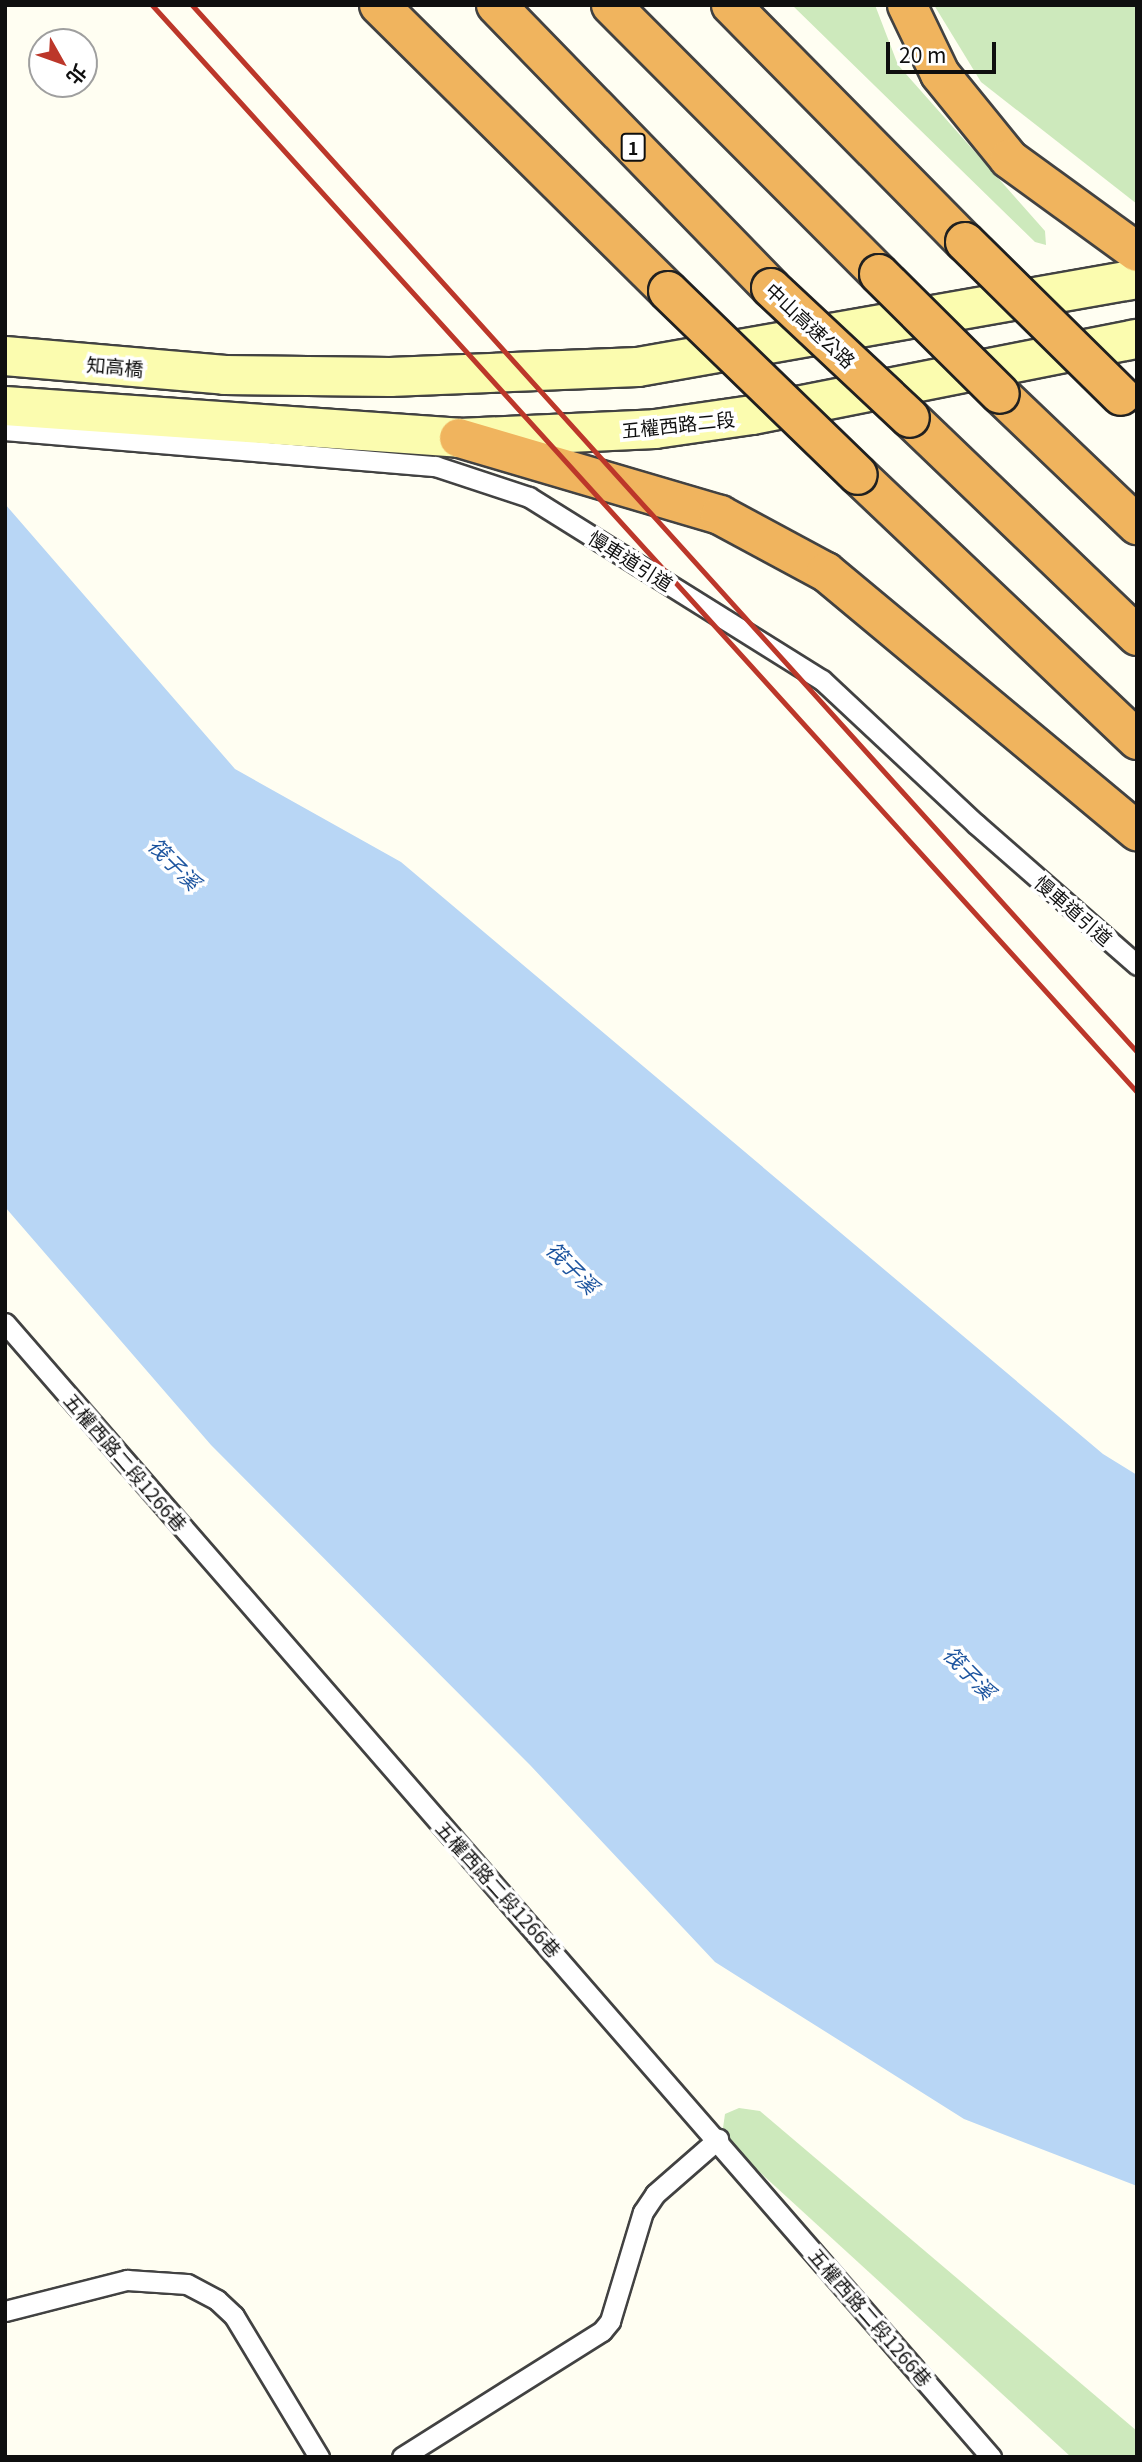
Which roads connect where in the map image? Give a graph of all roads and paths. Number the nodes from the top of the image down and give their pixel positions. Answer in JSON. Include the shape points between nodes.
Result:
{"nodes":[{"id":1,"x":379,"y":5,"type":"edge"},
{"id":2,"x":496,"y":5,"type":"edge"},
{"id":3,"x":611,"y":5,"type":"edge"},
{"id":4,"x":731,"y":5,"type":"edge"},
{"id":5,"x":907,"y":5,"type":"edge"},
{"id":6,"x":1137,"y":252,"type":"edge"},
{"id":7,"x":1137,"y":279,"type":"edge"},
{"id":8,"x":1137,"y":339,"type":"edge"},
{"id":9,"x":5,"y":356,"type":"edge"},
{"id":10,"x":1129,"y":404,"type":"edge"},
{"id":11,"x":5,"y":406,"type":"edge"},
{"id":12,"x":5,"y":430,"type":"edge"},
{"id":13,"x":222,"y":434,"type":"junction"},
{"id":14,"x":459,"y":438,"type":"junction"},
{"id":15,"x":1137,"y":525,"type":"edge"},
{"id":16,"x":1137,"y":636,"type":"edge"},
{"id":17,"x":1137,"y":740,"type":"edge"},
{"id":18,"x":1137,"y":831,"type":"edge"},
{"id":19,"x":1137,"y":965,"type":"edge"},
{"id":20,"x":5,"y":1323,"type":"edge"},
{"id":21,"x":718,"y":2139,"type":"junction"},
{"id":22,"x":5,"y":2311,"type":"edge"},
{"id":23,"x":319,"y":2457,"type":"edge"},
{"id":24,"x":402,"y":2457,"type":"edge"},
{"id":25,"x":991,"y":2457,"type":"edge"}],
"edges":[{"from":1,"to":17,"type":"highway","bridge":true,"via":[[668,291]]},
{"from":2,"to":16,"type":"highway","name":"中山高速公路","number":"1","bridge":true,"via":[[771,288]]},
{"from":3,"to":15,"type":"highway","bridge":true},
{"from":4,"to":10,"type":"highway","bridge":true},
{"from":5,"to":6,"type":"highway","via":[[940,74],[1009,159]]},
{"from":7,"to":9,"type":"main road","name":"知高橋","via":[[638,367],[390,377],[225,375]]},
{"from":8,"to":14,"type":"main road","name":"五權西路二段","via":[[752,415],[655,429]]},
{"from":11,"to":13,"type":"main road"},
{"from":12,"to":13,"type":"lane","name":"慢車道引道"},
{"from":13,"to":14,"type":"main road","name":"五權西路二段"},
{"from":13,"to":19,"type":"lane","name":"慢車道引道","via":[[435,466],[529,497],[822,680]]},
{"from":14,"to":18,"type":"highway","via":[[720,515],[826,572]]},
{"from":20,"to":21,"type":"lane","name":"五權西路二段1266巷","via":[[354,1728]]},
{"from":21,"to":24,"type":"lane","via":[[655,2194],[643,2212],[610,2321],[601,2331]]},
{"from":21,"to":25,"type":"lane","name":"五權西路二段1266巷"},
{"from":22,"to":23,"type":"lane","via":[[127,2280],[187,2284],[217,2300],[234,2316]]}]}
